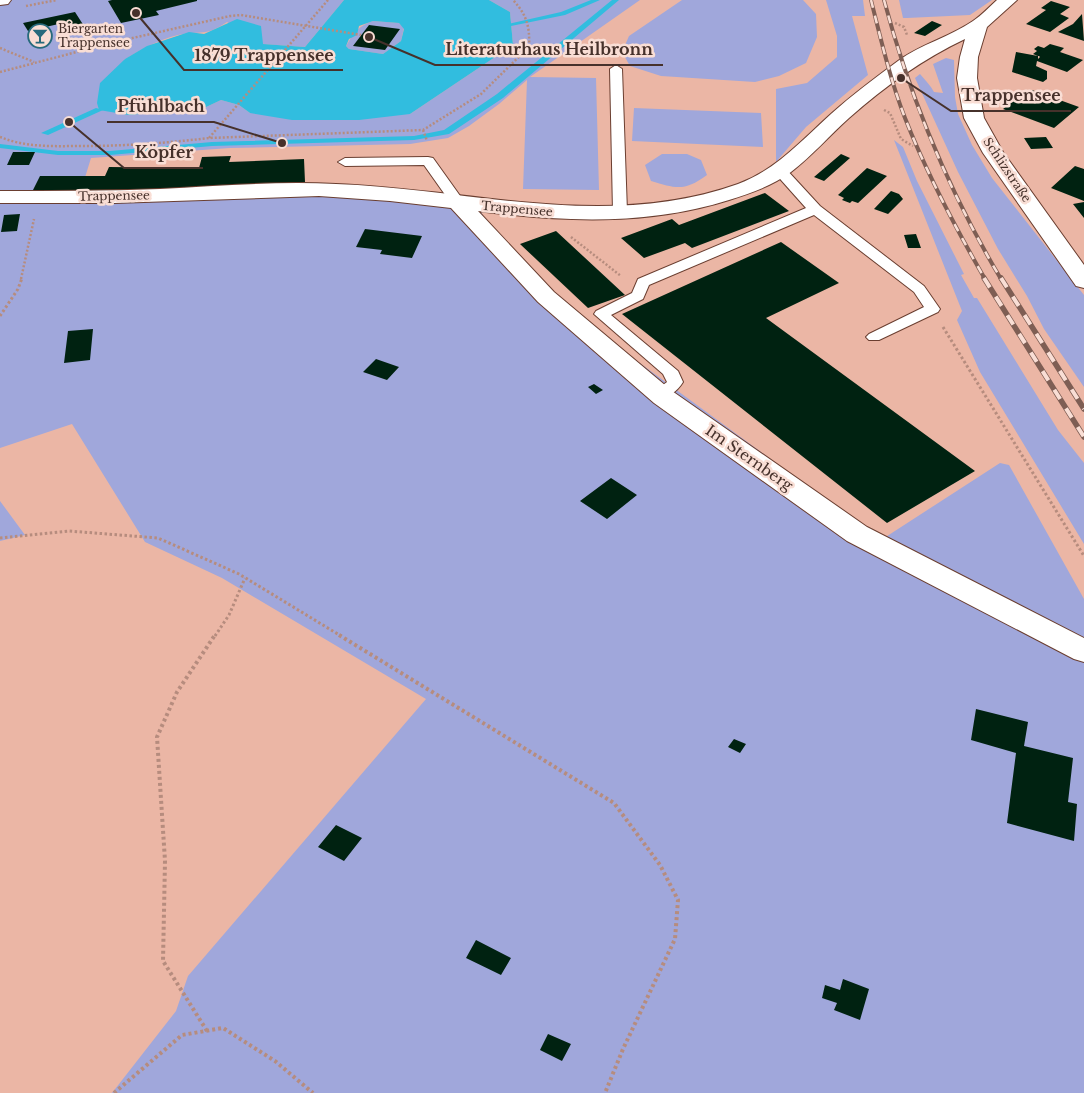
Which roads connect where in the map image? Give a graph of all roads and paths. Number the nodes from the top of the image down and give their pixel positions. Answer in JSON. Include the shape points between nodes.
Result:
{"nodes":[{"id":1,"x":328,"y":0,"type":"edge"},
{"id":2,"x":513,"y":0,"type":"edge"},
{"id":3,"x":1008,"y":0,"type":"edge"},
{"id":4,"x":979,"y":25,"type":"junction"},
{"id":5,"x":305,"y":26,"type":"junction"},
{"id":6,"x":361,"y":35,"type":"dead end"},
{"id":7,"x":0,"y":48,"type":"edge"},
{"id":8,"x":34,"y":62,"type":"junction"},
{"id":9,"x":616,"y":69,"type":"dead end"},
{"id":10,"x":0,"y":72,"type":"edge"},
{"id":11,"x":883,"y":110,"type":"dead end"},
{"id":12,"x":423,"y":130,"type":"junction"},
{"id":13,"x":0,"y":136,"type":"edge"},
{"id":14,"x":209,"y":138,"type":"junction"},
{"id":15,"x":427,"y":142,"type":"dead end"},
{"id":16,"x":913,"y":146,"type":"dead end"},
{"id":17,"x":345,"y":162,"type":"dead end"},
{"id":18,"x":780,"y":171,"type":"junction"},
{"id":19,"x":0,"y":197,"type":"edge"},
{"id":20,"x":41,"y":197,"type":"junction"},
{"id":21,"x":458,"y":204,"type":"junction"},
{"id":22,"x":815,"y":209,"type":"junction"},
{"id":23,"x":538,"y":211,"type":"junction"},
{"id":24,"x":620,"y":212,"type":"junction"},
{"id":25,"x":1084,"y":280,"type":"edge"},
{"id":26,"x":640,"y":290,"type":"junction"},
{"id":27,"x":933,"y":309,"type":"junction"},
{"id":28,"x":0,"y":316,"type":"edge"},
{"id":29,"x":874,"y":337,"type":"dead end"},
{"id":30,"x":659,"y":394,"type":"junction"},
{"id":31,"x":0,"y":538,"type":"edge"},
{"id":32,"x":1084,"y":556,"type":"edge"},
{"id":33,"x":245,"y":578,"type":"junction"},
{"id":34,"x":1084,"y":651,"type":"edge"},
{"id":35,"x":207,"y":1031,"type":"junction"},
{"id":36,"x":114,"y":1093,"type":"edge"},
{"id":37,"x":313,"y":1093,"type":"edge"},
{"id":38,"x":605,"y":1093,"type":"edge"}],
"edges":[{"from":1,"to":5,"type":"path"},
{"from":2,"to":12,"type":"path","via":[[525,11],[530,26],[530,47],[481,94]]},
{"from":3,"to":4,"type":"street"},
{"from":4,"to":18,"type":"street","name":"Trappensee","via":[[930,49],[892,75],[830,124]]},
{"from":4,"to":25,"type":"street","name":"Schlizstraße","via":[[969,57],[967,78],[974,118],[992,154]]},
{"from":5,"to":6,"type":"path"},
{"from":5,"to":8,"type":"path","via":[[230,16]]},
{"from":5,"to":14,"type":"path"},
{"from":7,"to":8,"type":"path"},
{"from":8,"to":10,"type":"path"},
{"from":9,"to":24,"type":"lane"},
{"from":11,"to":16,"type":"path","via":[[890,112],[901,139]]},
{"from":12,"to":14,"type":"path"},
{"from":12,"to":15,"type":"path"},
{"from":13,"to":14,"type":"path","via":[[8,141],[50,147],[112,147]]},
{"from":17,"to":21,"type":"lane","via":[[428,161]]},
{"from":18,"to":22,"type":"lane"},
{"from":18,"to":24,"type":"street","name":"Trappensee","via":[[744,189],[712,199],[659,210]]},
{"from":19,"to":20,"type":"street","name":"Trappensee"},
{"from":20,"to":21,"type":"street","name":"Trappensee","via":[[321,190]]},
{"from":20,"to":28,"type":"path","via":[[34,216],[26,268],[18,289]]},
{"from":21,"to":23,"type":"street","name":"Trappensee"},
{"from":21,"to":30,"type":"street","name":"Im Sternberg","via":[[546,297]]},
{"from":22,"to":26,"type":"lane","via":[[643,282]]},
{"from":22,"to":27,"type":"lane","via":[[919,289]]},
{"from":23,"to":24,"type":"street","name":"Trappensee"},
{"from":23,"to":26,"type":"path"},
{"from":26,"to":30,"type":"lane","via":[[638,296],[602,314],[670,370],[675,382]]},
{"from":27,"to":29,"type":"lane"},
{"from":27,"to":32,"type":"path"},
{"from":30,"to":34,"type":"street","name":"Im Sternberg","via":[[857,534]]},
{"from":31,"to":33,"type":"path","via":[[68,531],[158,538]]},
{"from":33,"to":35,"type":"path","via":[[229,615],[177,692],[157,737],[165,861],[163,961]]},
{"from":33,"to":38,"type":"path","via":[[614,804],[660,865],[678,900],[675,940]]},
{"from":35,"to":36,"type":"path","via":[[182,1035]]},
{"from":35,"to":37,"type":"path","via":[[223,1028],[275,1061]]}]}
